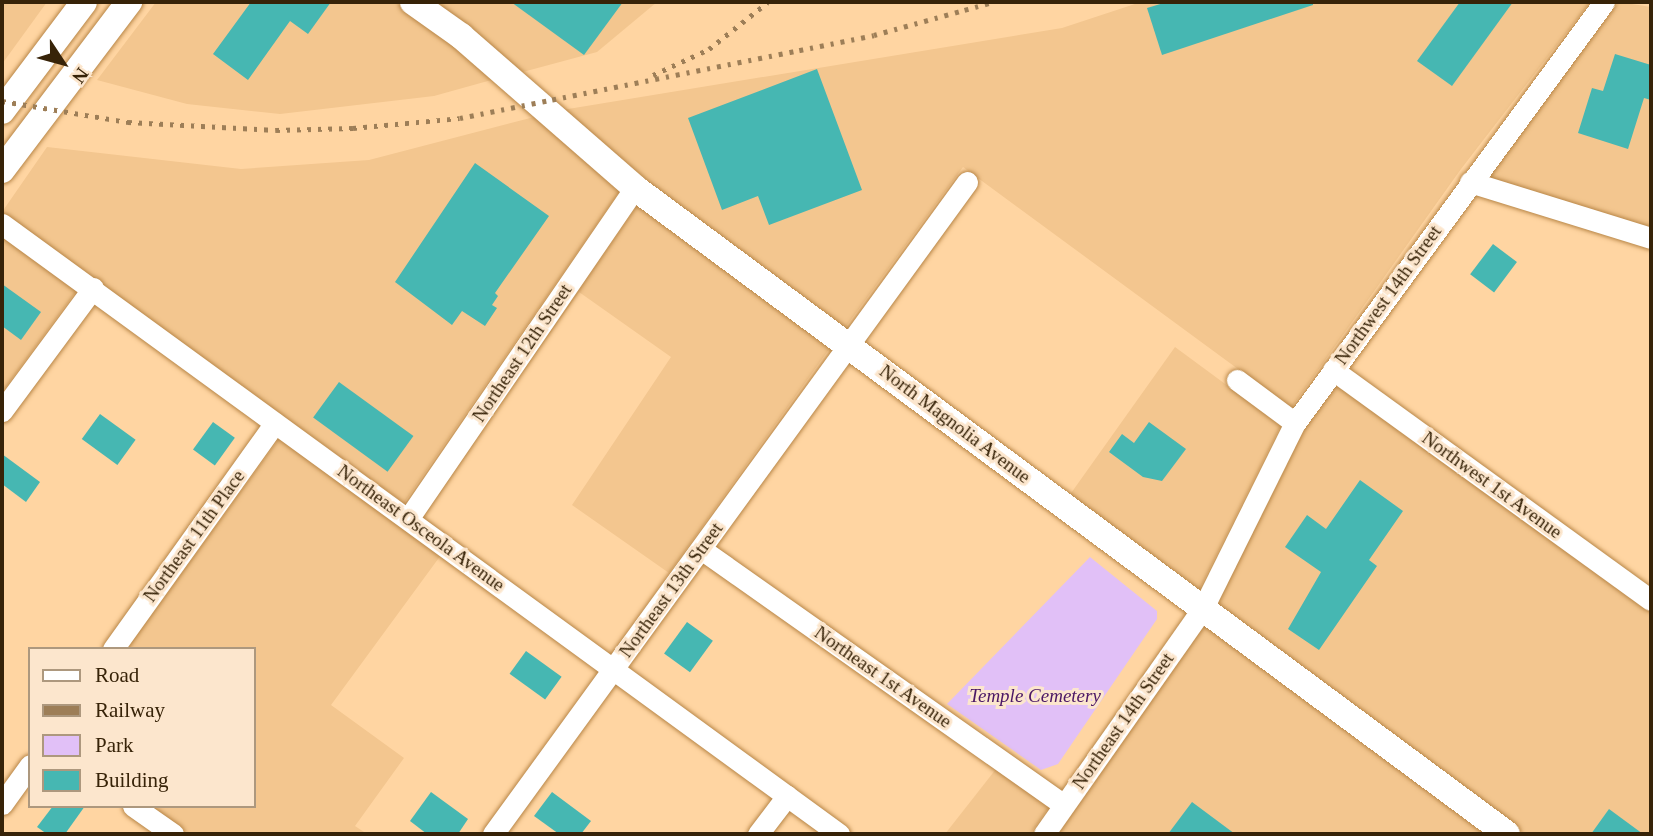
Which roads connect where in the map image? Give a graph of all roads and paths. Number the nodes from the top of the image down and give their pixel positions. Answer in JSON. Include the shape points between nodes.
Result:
{"nodes":[{"id":1,"x":84,"y":2,"type":"edge"},
{"id":2,"x":129,"y":2,"type":"edge"},
{"id":3,"x":413,"y":2,"type":"edge"},
{"id":4,"x":1604,"y":2,"type":"edge"},
{"id":5,"x":2,"y":111,"type":"edge"},
{"id":6,"x":2,"y":170,"type":"edge"},
{"id":7,"x":967,"y":182,"type":"dead end"},
{"id":8,"x":1470,"y":182,"type":"junction"},
{"id":9,"x":635,"y":188,"type":"junction"},
{"id":10,"x":2,"y":224,"type":"edge"},
{"id":11,"x":1651,"y":239,"type":"edge"},
{"id":12,"x":93,"y":288,"type":"junction"},
{"id":13,"x":847,"y":344,"type":"junction"},
{"id":14,"x":1333,"y":370,"type":"junction"},
{"id":15,"x":1237,"y":380,"type":"dead end"},
{"id":16,"x":2,"y":411,"type":"edge"},
{"id":17,"x":1295,"y":423,"type":"junction"},
{"id":18,"x":275,"y":424,"type":"junction"},
{"id":19,"x":408,"y":519,"type":"junction"},
{"id":20,"x":701,"y":549,"type":"junction"},
{"id":21,"x":1651,"y":600,"type":"edge"},
{"id":22,"x":1203,"y":608,"type":"junction"},
{"id":23,"x":114,"y":647,"type":"edge"},
{"id":24,"x":614,"y":666,"type":"junction"},
{"id":25,"x":28,"y":768,"type":"edge"},
{"id":26,"x":787,"y":796,"type":"junction"},
{"id":27,"x":2,"y":804,"type":"edge"},
{"id":28,"x":1065,"y":805,"type":"junction"},
{"id":29,"x":136,"y":808,"type":"edge"},
{"id":30,"x":173,"y":834,"type":"edge"},
{"id":31,"x":493,"y":834,"type":"edge"},
{"id":32,"x":758,"y":834,"type":"edge"},
{"id":33,"x":839,"y":834,"type":"edge"},
{"id":34,"x":1044,"y":834,"type":"edge"},
{"id":35,"x":1507,"y":834,"type":"edge"}],
"edges":[{"from":1,"to":5,"type":"main road"},
{"from":2,"to":6,"type":"main road"},
{"from":3,"to":9,"type":"main road","name":"North Magnolia Avenue","via":[[461,36]]},
{"from":4,"to":8,"type":"street","name":"Northwest 14th Street"},
{"from":7,"to":13,"type":"street","name":"Northeast 13th Street"},
{"from":8,"to":11,"type":"street"},
{"from":8,"to":14,"type":"street","name":"Northwest 14th Street"},
{"from":9,"to":13,"type":"main road","name":"North Magnolia Avenue"},
{"from":9,"to":19,"type":"street","name":"Northeast 12th Street"},
{"from":10,"to":12,"type":"street","name":"Northeast Osceola Avenue"},
{"from":12,"to":16,"type":"street"},
{"from":12,"to":18,"type":"street","name":"Northeast Osceola Avenue"},
{"from":13,"to":20,"type":"street","name":"Northeast 13th Street"},
{"from":13,"to":22,"type":"main road","name":"North Magnolia Avenue"},
{"from":14,"to":17,"type":"street","name":"Northwest 14th Street"},
{"from":14,"to":21,"type":"street","name":"Northwest 1st Avenue"},
{"from":15,"to":17,"type":"street"},
{"from":17,"to":22,"type":"street","name":"Northwest 14th Street"},
{"from":18,"to":19,"type":"street","name":"Northeast Osceola Avenue"},
{"from":18,"to":23,"type":"street","name":"Northeast 11th Place"},
{"from":19,"to":24,"type":"street","name":"Northeast Osceola Avenue"},
{"from":20,"to":24,"type":"street","name":"Northeast 13th Street"},
{"from":20,"to":28,"type":"street","name":"Northeast 1st Avenue"},
{"from":22,"to":28,"type":"street","name":"Northeast 14th Street"},
{"from":22,"to":35,"type":"main road","name":"North Magnolia Avenue"},
{"from":24,"to":26,"type":"street","name":"Northeast Osceola Avenue"},
{"from":24,"to":31,"type":"street","name":"Northeast 13th Street"},
{"from":25,"to":27,"type":"street"},
{"from":26,"to":32,"type":"street"},
{"from":26,"to":33,"type":"street","name":"Northeast Osceola Avenue"},
{"from":28,"to":34,"type":"street","name":"Northeast 14th Street"},
{"from":29,"to":30,"type":"street"}]}
